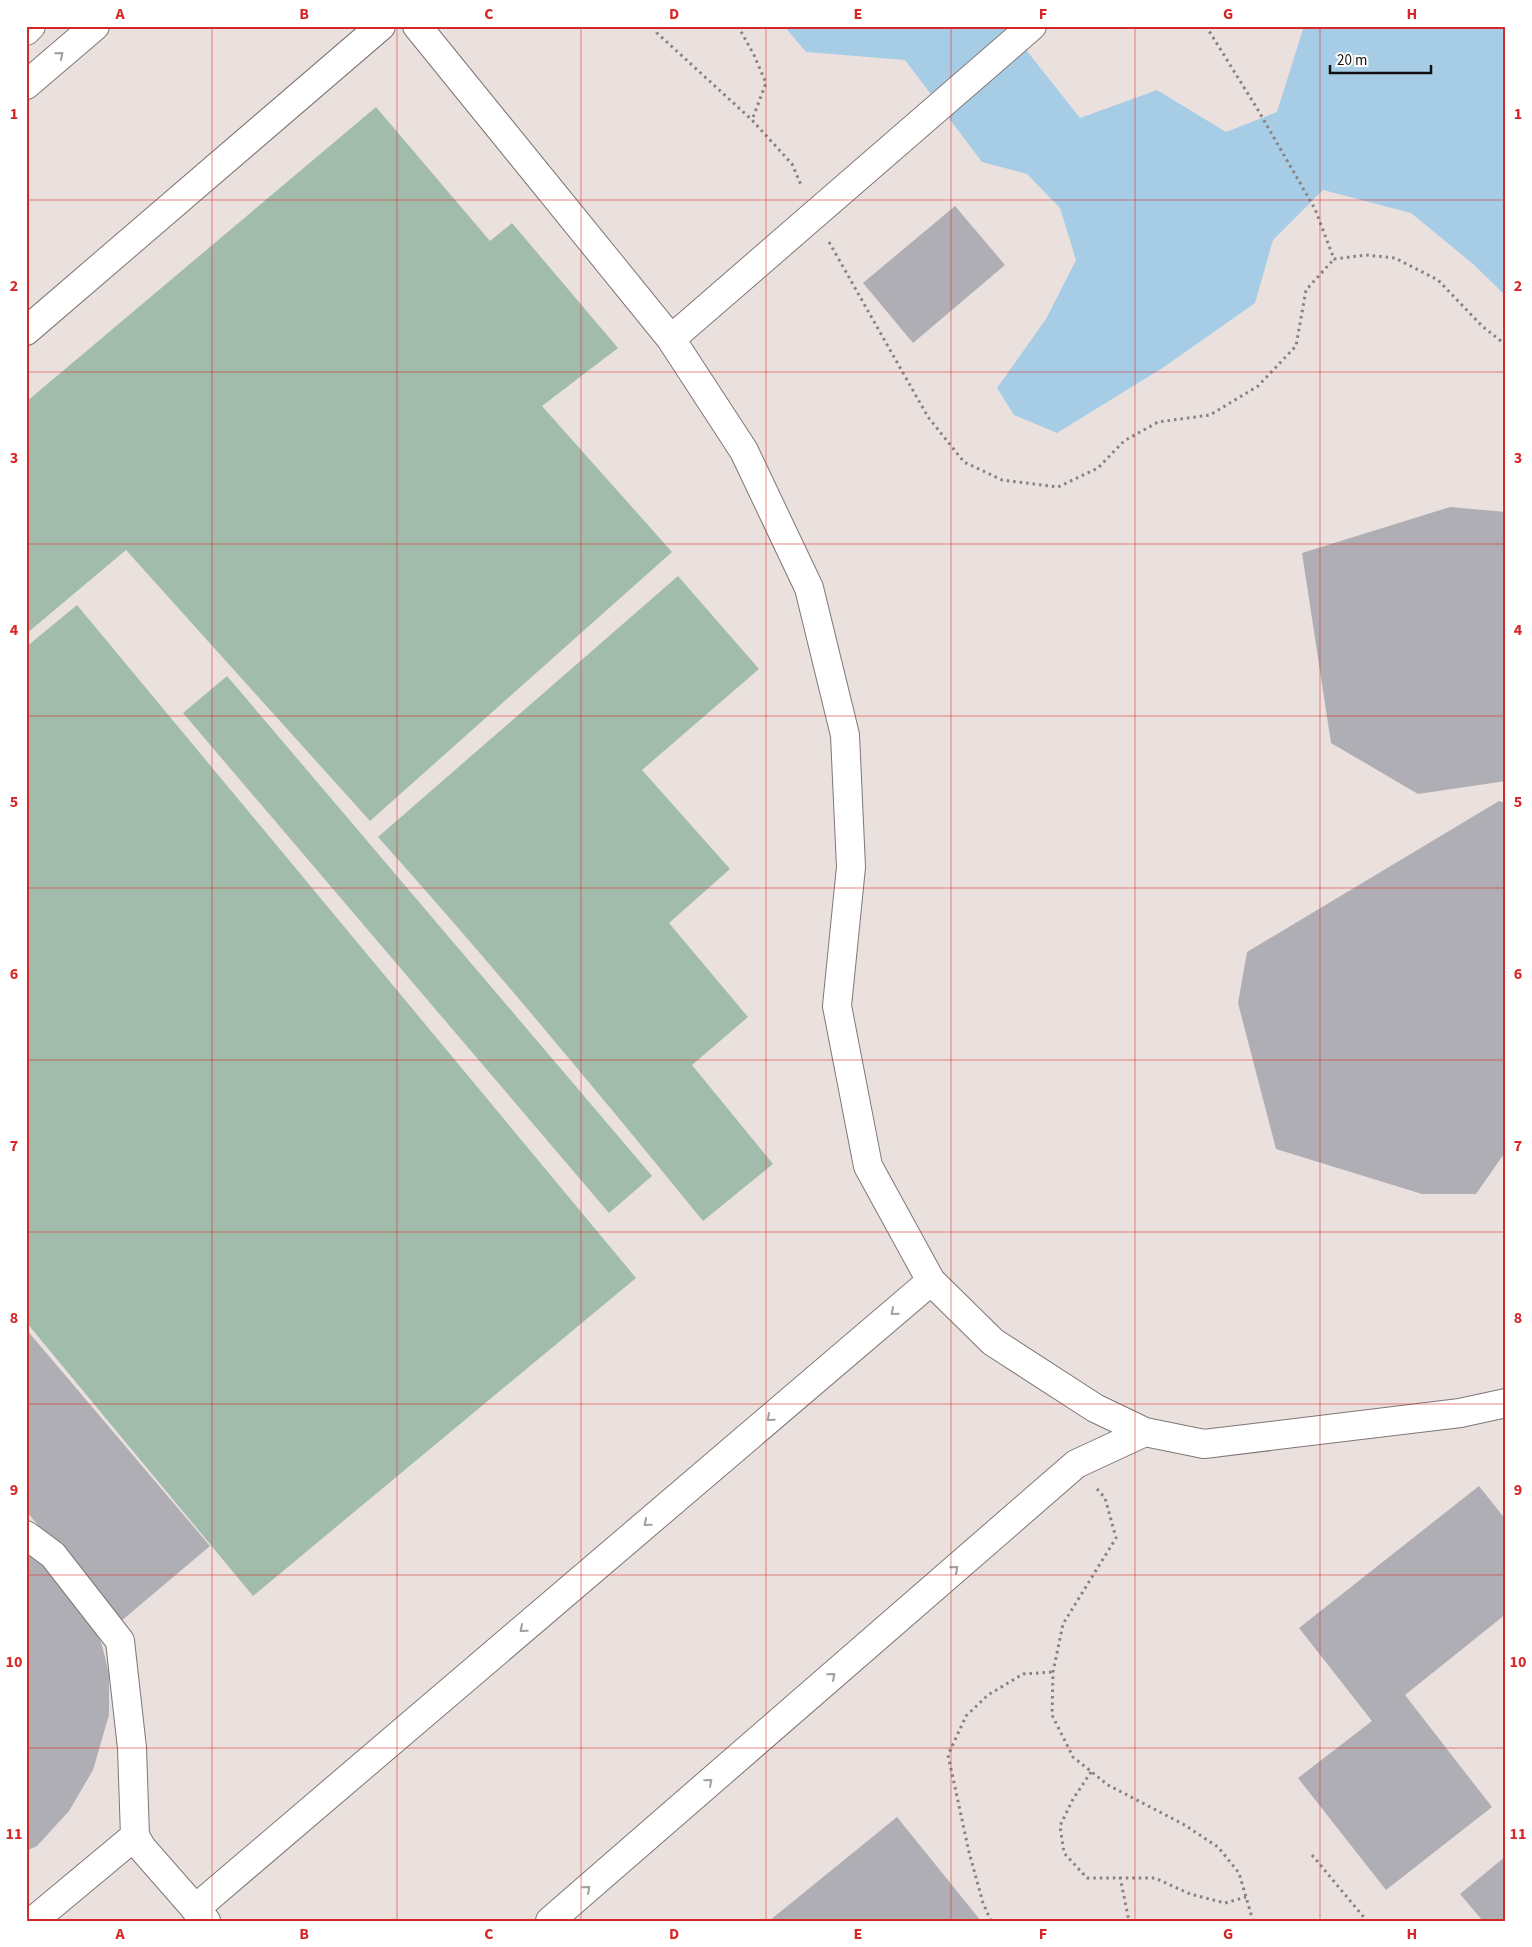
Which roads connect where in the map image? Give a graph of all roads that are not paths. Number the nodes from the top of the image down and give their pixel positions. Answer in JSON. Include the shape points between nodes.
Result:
{"nodes":[{"id":1,"x":32,"y":26,"type":"edge"},
{"id":2,"x":94,"y":26,"type":"edge"},
{"id":3,"x":381,"y":26,"type":"edge"},
{"id":4,"x":417,"y":26,"type":"edge"},
{"id":5,"x":1032,"y":26,"type":"edge"},
{"id":6,"x":26,"y":31,"type":"edge"},
{"id":7,"x":26,"y":84,"type":"edge"},
{"id":8,"x":26,"y":331,"type":"edge"},
{"id":9,"x":671,"y":339,"type":"junction"},
{"id":10,"x":931,"y":1281,"type":"junction"},
{"id":11,"x":1506,"y":1404,"type":"edge"},
{"id":12,"x":1145,"y":1432,"type":"junction"},
{"id":13,"x":26,"y":1534,"type":"edge"},
{"id":14,"x":135,"y":1836,"type":"junction"},
{"id":15,"x":201,"y":1915,"type":"edge"},
{"id":16,"x":32,"y":1921,"type":"edge"},
{"id":17,"x":550,"y":1921,"type":"edge"}],
"edges":[{"from":1,"to":6,"type":"street"},
{"from":7,"to":2,"type":"street","one_way":true},
{"from":3,"to":8,"type":"street"},
{"from":4,"to":9,"type":"street"},
{"from":5,"to":9,"type":"street"},
{"from":9,"to":10,"type":"street","via":[[744,451],[810,588],[845,735],[851,866],[837,1006],[868,1166]]},
{"from":10,"to":12,"type":"street","via":[[993,1342],[1095,1408]]},
{"from":10,"to":15,"type":"street","one_way":true},
{"from":11,"to":12,"type":"street","via":[[1460,1413],[1204,1444]]},
{"from":17,"to":12,"type":"street","one_way":true,"via":[[1076,1464]]},
{"from":13,"to":14,"type":"street","via":[[53,1555],[120,1641],[132,1748]]},
{"from":14,"to":15,"type":"street"},
{"from":14,"to":16,"type":"street"}]}
